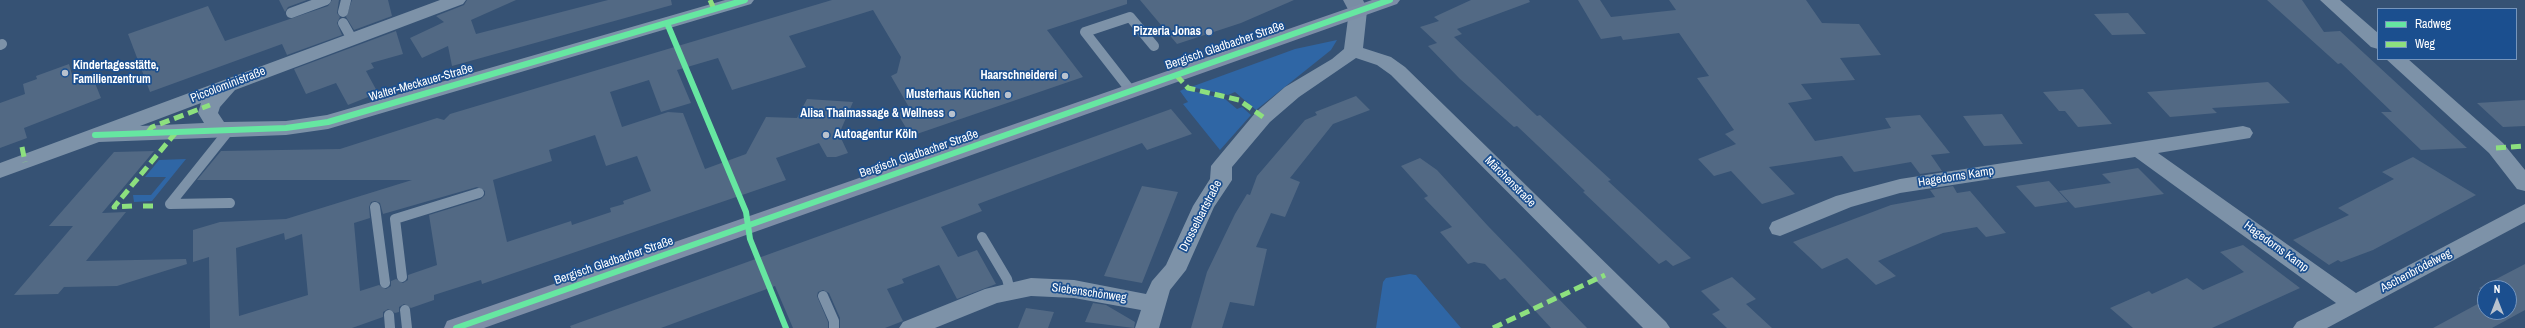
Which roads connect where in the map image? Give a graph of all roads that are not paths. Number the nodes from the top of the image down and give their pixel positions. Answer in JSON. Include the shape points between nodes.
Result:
{"nodes":[{"id":1,"x":326,"y":0,"type":"edge"},
{"id":2,"x":346,"y":0,"type":"edge"},
{"id":3,"x":457,"y":0,"type":"edge"},
{"id":4,"x":745,"y":0,"type":"edge"},
{"id":5,"x":1390,"y":0,"type":"edge"},
{"id":6,"x":2329,"y":0,"type":"edge"},
{"id":7,"x":1355,"y":6,"type":"edge"},
{"id":8,"x":343,"y":12,"type":"dead end"},
{"id":9,"x":291,"y":13,"type":"dead end"},
{"id":10,"x":2377,"y":42,"type":"edge"},
{"id":11,"x":1154,"y":46,"type":"dead end"},
{"id":12,"x":1353,"y":51,"type":"junction"},
{"id":13,"x":2397,"y":60,"type":"edge"},
{"id":14,"x":230,"y":84,"type":"junction"},
{"id":15,"x":1130,"y":91,"type":"junction"},
{"id":16,"x":224,"y":128,"type":"junction"},
{"id":17,"x":2243,"y":133,"type":"dead end"},
{"id":18,"x":95,"y":136,"type":"junction"},
{"id":19,"x":2138,"y":149,"type":"junction"},
{"id":20,"x":0,"y":171,"type":"edge"},
{"id":21,"x":2525,"y":184,"type":"edge"},
{"id":22,"x":479,"y":193,"type":"dead end"},
{"id":23,"x":230,"y":203,"type":"dead end"},
{"id":24,"x":375,"y":207,"type":"dead end"},
{"id":25,"x":2525,"y":212,"type":"edge"},
{"id":26,"x":1780,"y":228,"type":"dead end"},
{"id":27,"x":982,"y":237,"type":"dead end"},
{"id":28,"x":402,"y":277,"type":"dead end"},
{"id":29,"x":385,"y":283,"type":"dead end"},
{"id":30,"x":1010,"y":290,"type":"junction"},
{"id":31,"x":823,"y":296,"type":"dead end"},
{"id":32,"x":1155,"y":304,"type":"junction"},
{"id":33,"x":2355,"y":304,"type":"junction"},
{"id":34,"x":405,"y":310,"type":"dead end"},
{"id":35,"x":388,"y":315,"type":"dead end"},
{"id":36,"x":390,"y":328,"type":"edge"},
{"id":37,"x":407,"y":328,"type":"edge"},
{"id":38,"x":456,"y":328,"type":"edge"},
{"id":39,"x":834,"y":328,"type":"edge"},
{"id":40,"x":911,"y":328,"type":"edge"},
{"id":41,"x":1147,"y":328,"type":"edge"},
{"id":42,"x":1658,"y":328,"type":"edge"},
{"id":43,"x":2305,"y":328,"type":"edge"}],
"edges":[{"from":1,"to":9,"type":"lane"},
{"from":2,"to":8,"type":"lane"},
{"from":3,"to":14,"type":"street","name":"Piccoloministraße","via":[[348,31]]},
{"from":4,"to":16,"type":"street","name":"Walter-Meckauer-Straße","via":[[328,122],[286,128]]},
{"from":5,"to":7,"type":"main road","name":"Bergisch Gladbacher Straße"},
{"from":6,"to":10,"type":"street"},
{"from":7,"to":12,"type":"street"},
{"from":7,"to":15,"type":"main road","name":"Bergisch Gladbacher Straße"},
{"from":11,"to":15,"type":"lane","via":[[1130,17],[1085,32]]},
{"from":12,"to":32,"type":"street","name":"Drosselbartstraße","via":[[1339,63],[1292,92],[1263,117],[1222,166],[1221,180],[1204,206],[1175,270],[1160,287]]},
{"from":12,"to":42,"type":"street","name":"Märchenstraße","via":[[1384,61],[1398,71]]},
{"from":13,"to":21,"type":"street","via":[[2496,148]]},
{"from":14,"to":16,"type":"street","via":[[210,105],[208,113]]},
{"from":14,"to":18,"type":"street","name":"Piccoloministraße"},
{"from":15,"to":38,"type":"main road","name":"Bergisch Gladbacher Straße"},
{"from":16,"to":18,"type":"street","name":"Walter-Meckauer-Straße"},
{"from":16,"to":23,"type":"lane","via":[[170,204]]},
{"from":17,"to":19,"type":"street","name":"Hagedorns Kamp"},
{"from":18,"to":20,"type":"street","name":"Piccoloministraße"},
{"from":19,"to":26,"type":"street","name":"Hagedorns Kamp","via":[[1900,186],[1844,201]]},
{"from":19,"to":33,"type":"street","name":"Hagedorns Kamp"},
{"from":22,"to":28,"type":"lane","via":[[395,219]]},
{"from":24,"to":29,"type":"lane"},
{"from":25,"to":33,"type":"street","name":"Aschenbrödelweg"},
{"from":27,"to":30,"type":"lane","via":[[1007,279]]},
{"from":30,"to":32,"type":"street","name":"Siebenschönweg","via":[[1031,287],[1074,289]]},
{"from":30,"to":40,"type":"street","name":"Siebenschönweg"},
{"from":31,"to":39,"type":"lane","via":[[834,321]]},
{"from":32,"to":41,"type":"street","name":"Drosselbartstraße"},
{"from":33,"to":43,"type":"street","name":"Aschenbrödelweg"},
{"from":34,"to":37,"type":"lane"},
{"from":35,"to":36,"type":"lane"}]}
